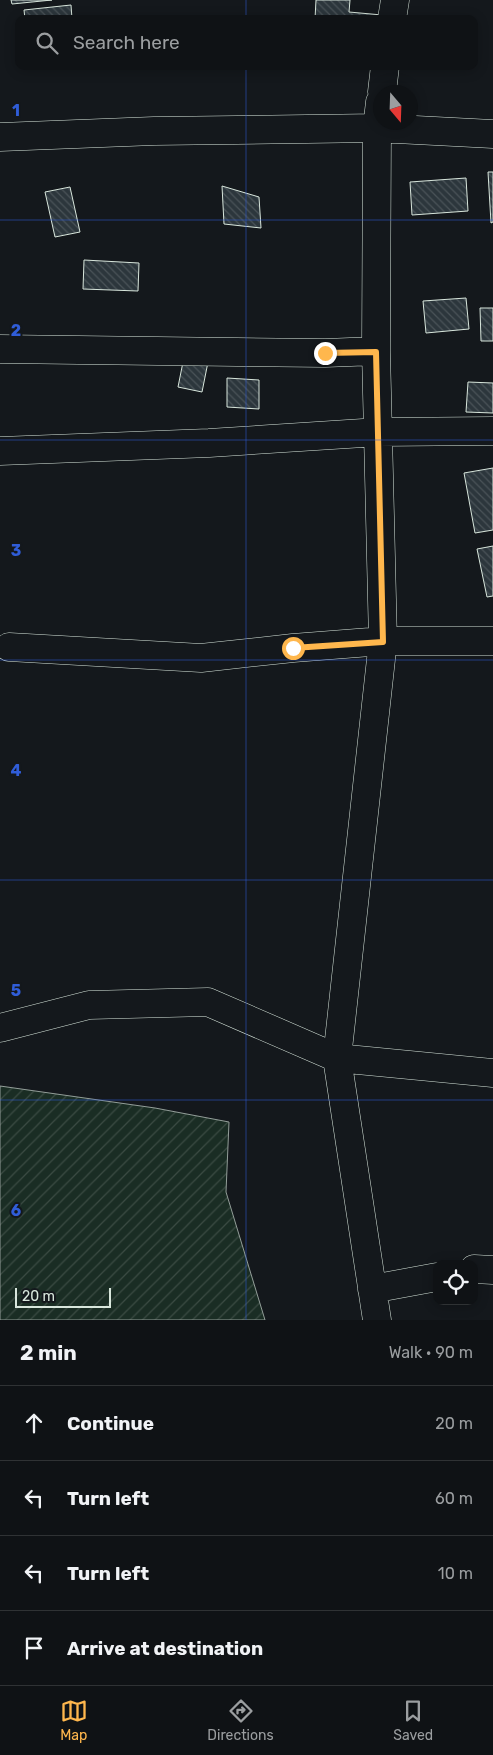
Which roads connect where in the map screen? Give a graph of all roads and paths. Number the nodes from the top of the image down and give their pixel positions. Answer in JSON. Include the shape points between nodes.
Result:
{"nodes":[{"id":1,"x":394,"y":0,"type":"edge"},
{"id":2,"x":392,"y":15,"type":"edge"},
{"id":3,"x":385,"y":70,"type":"edge"},
{"id":4,"x":383,"y":85,"type":"edge"},
{"id":5,"x":373,"y":115,"type":"edge"},
{"id":6,"x":418,"y":122,"type":"edge"},
{"id":7,"x":379,"y":130,"type":"edge"},
{"id":8,"x":493,"y":134,"type":"edge"},
{"id":9,"x":0,"y":137,"type":"edge"},
{"id":10,"x":0,"y":349,"type":"edge"},
{"id":11,"x":376,"y":352,"type":"junction"},
{"id":12,"x":493,"y":431,"type":"edge"},
{"id":13,"x":379,"y":432,"type":"junction"},
{"id":14,"x":0,"y":451,"type":"edge"},
{"id":15,"x":493,"y":641,"type":"edge"},
{"id":16,"x":383,"y":642,"type":"junction"},
{"id":17,"x":9,"y":647,"type":"dead end"},
{"id":18,"x":0,"y":1028,"type":"edge"},
{"id":19,"x":337,"y":1058,"type":"junction"},
{"id":20,"x":493,"y":1073,"type":"edge"},
{"id":21,"x":478,"y":1269,"type":"edge"},
{"id":22,"x":493,"y":1270,"type":"edge"},
{"id":23,"x":433,"y":1278,"type":"edge"},
{"id":24,"x":372,"y":1289,"type":"junction"},
{"id":25,"x":377,"y":1320,"type":"edge"}],
"edges":[{"from":1,"to":2,"type":"street"},
{"from":3,"to":4,"type":"street"},
{"from":5,"to":9,"type":"street","via":[[154,131]]},
{"from":6,"to":8,"type":"street"},
{"from":7,"to":11,"type":"street"},
{"from":10,"to":11,"type":"street"},
{"from":11,"to":13,"type":"street"},
{"from":12,"to":13,"type":"street"},
{"from":13,"to":14,"type":"street","via":[[209,444]]},
{"from":13,"to":16,"type":"street"},
{"from":15,"to":16,"type":"street"},
{"from":16,"to":17,"type":"street","via":[[201,658]]},
{"from":16,"to":19,"type":"street"},
{"from":18,"to":19,"type":"street","via":[[89,1005],[208,1002]]},
{"from":19,"to":20,"type":"street"},
{"from":19,"to":24,"type":"street"},
{"from":21,"to":22,"type":"street"},
{"from":23,"to":24,"type":"street"},
{"from":24,"to":25,"type":"street"}]}
